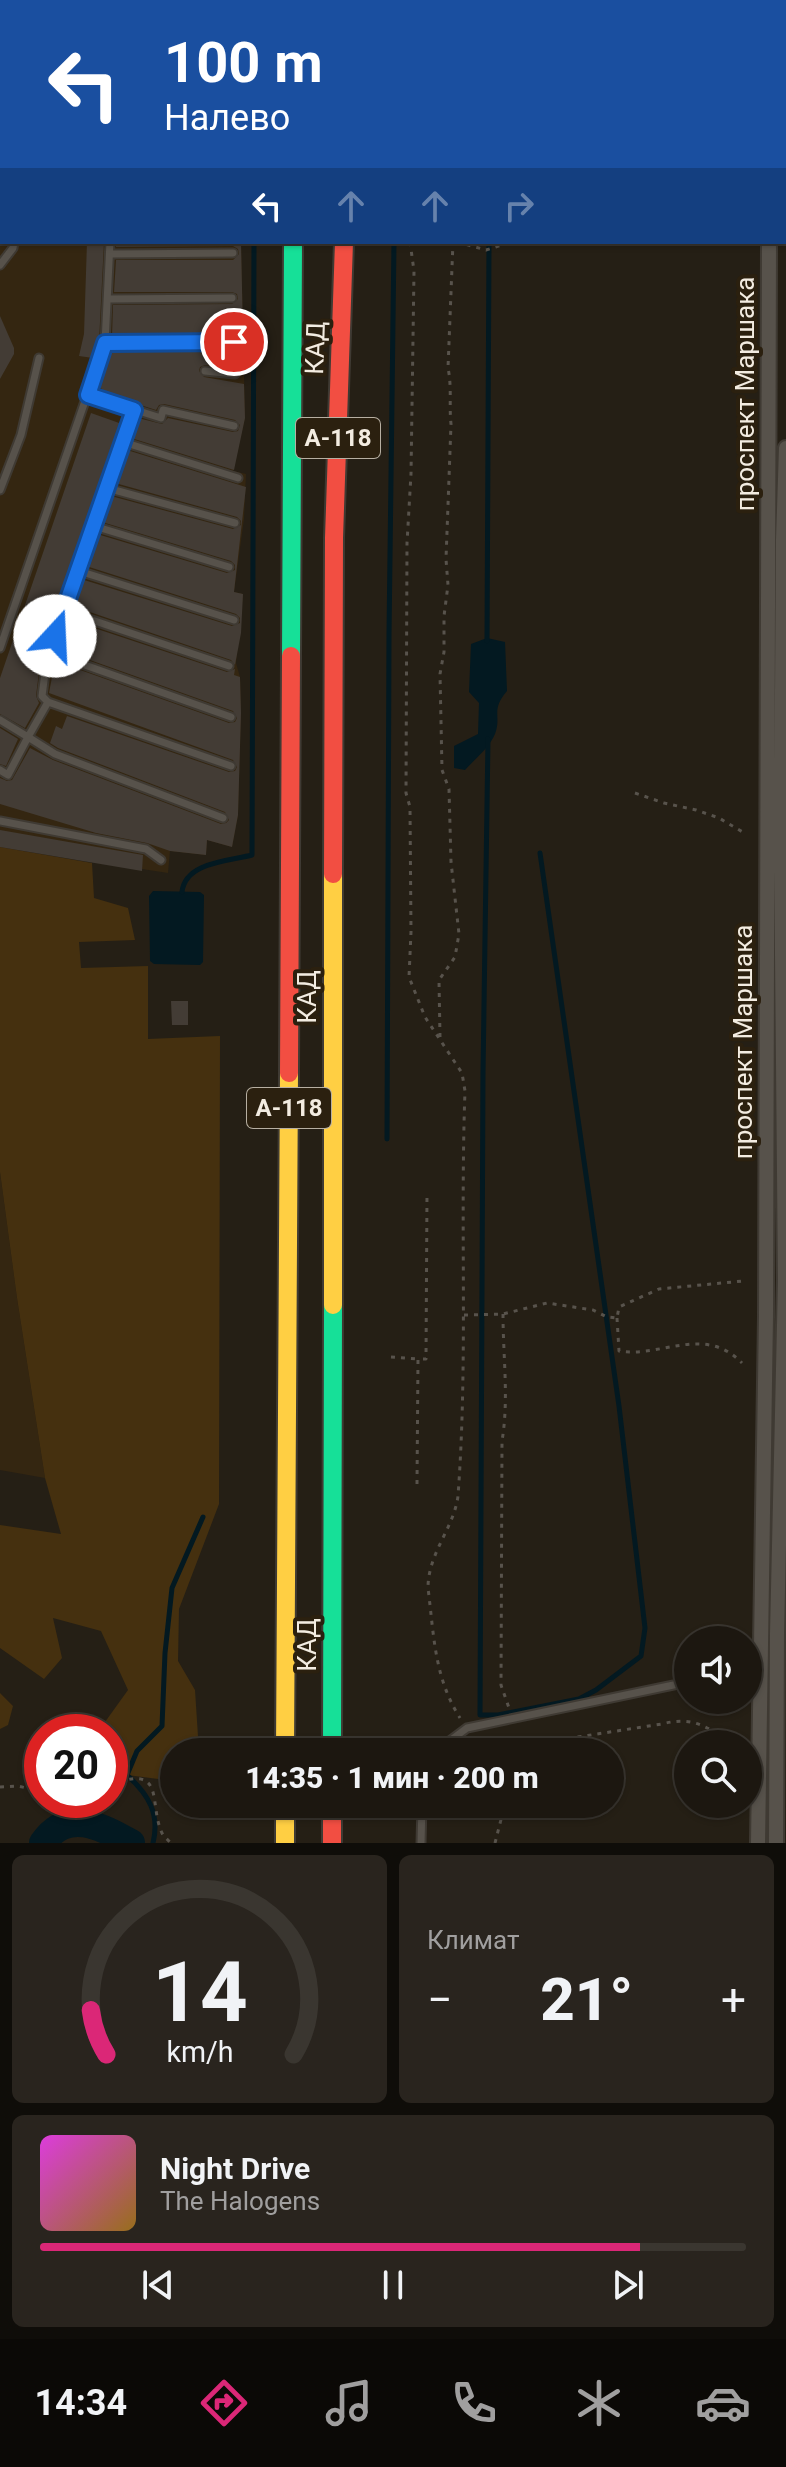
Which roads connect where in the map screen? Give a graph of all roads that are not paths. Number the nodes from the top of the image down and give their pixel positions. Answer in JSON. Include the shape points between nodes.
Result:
{"nodes":[{"id":1,"x":14,"y":244,"type":"edge"},
{"id":2,"x":110,"y":244,"type":"edge"},
{"id":3,"x":293,"y":244,"type":"edge"},
{"id":4,"x":344,"y":244,"type":"edge"},
{"id":5,"x":769,"y":244,"type":"edge"},
{"id":6,"x":233,"y":253,"type":"dead end"},
{"id":7,"x":110,"y":254,"type":"junction"},
{"id":8,"x":0,"y":265,"type":"edge"},
{"id":9,"x":232,"y":298,"type":"dead end"},
{"id":10,"x":108,"y":299,"type":"junction"},
{"id":11,"x":105,"y":343,"type":"junction"},
{"id":12,"x":39,"y":358,"type":"dead end"},
{"id":13,"x":205,"y":371,"type":"dead end"},
{"id":14,"x":88,"y":395,"type":"junction"},
{"id":15,"x":134,"y":410,"type":"junction"},
{"id":16,"x":234,"y":426,"type":"dead end"},
{"id":17,"x":123,"y":442,"type":"junction"},
{"id":18,"x":786,"y":448,"type":"edge"},
{"id":19,"x":238,"y":478,"type":"dead end"},
{"id":20,"x":107,"y":488,"type":"junction"},
{"id":21,"x":0,"y":490,"type":"edge"},
{"id":22,"x":235,"y":523,"type":"dead end"},
{"id":23,"x":94,"y":526,"type":"junction"},
{"id":24,"x":784,"y":540,"type":"edge"},
{"id":25,"x":229,"y":567,"type":"dead end"},
{"id":26,"x":79,"y":571,"type":"junction"},
{"id":27,"x":65,"y":611,"type":"junction"},
{"id":28,"x":234,"y":620,"type":"dead end"},
{"id":29,"x":0,"y":648,"type":"edge"},
{"id":30,"x":51,"y":653,"type":"junction"},
{"id":31,"x":229,"y":666,"type":"dead end"},
{"id":32,"x":48,"y":702,"type":"junction"},
{"id":33,"x":231,"y":717,"type":"dead end"},
{"id":34,"x":0,"y":720,"type":"edge"},
{"id":35,"x":28,"y":737,"type":"junction"},
{"id":36,"x":231,"y":766,"type":"dead end"},
{"id":37,"x":0,"y":770,"type":"edge"},
{"id":38,"x":223,"y":818,"type":"dead end"},
{"id":39,"x":0,"y":821,"type":"edge"},
{"id":40,"x":784,"y":845,"type":"edge"},
{"id":41,"x":161,"y":860,"type":"dead end"},
{"id":42,"x":784,"y":1118,"type":"edge"},
{"id":43,"x":786,"y":1315,"type":"edge"},
{"id":44,"x":766,"y":1316,"type":"junction"},
{"id":45,"x":761,"y":1626,"type":"edge"},
{"id":46,"x":762,"y":1633,"type":"edge"},
{"id":47,"x":782,"y":1634,"type":"edge"},
{"id":48,"x":674,"y":1685,"type":"edge"},
{"id":49,"x":760,"y":1714,"type":"edge"},
{"id":50,"x":285,"y":1738,"type":"edge"},
{"id":51,"x":332,"y":1738,"type":"edge"},
{"id":52,"x":454,"y":1738,"type":"edge"},
{"id":53,"x":285,"y":1818,"type":"edge"},
{"id":54,"x":332,"y":1818,"type":"edge"},
{"id":55,"x":422,"y":1818,"type":"edge"},
{"id":56,"x":285,"y":1843,"type":"edge"},
{"id":57,"x":332,"y":1843,"type":"edge"},
{"id":58,"x":421,"y":1843,"type":"edge"},
{"id":59,"x":758,"y":1843,"type":"edge"},
{"id":60,"x":776,"y":1843,"type":"edge"}],
"edges":[{"from":1,"to":8,"type":"lane"},
{"from":2,"to":7,"type":"lane"},
{"from":3,"to":50,"type":"highway","name":"КАД","number":"А-118"},
{"from":4,"to":51,"type":"highway","name":"КАД","number":"А-118","via":[[333,554]]},
{"from":5,"to":44,"type":"street","name":"проспект Маршака"},
{"from":6,"to":7,"type":"lane"},
{"from":7,"to":10,"type":"lane"},
{"from":9,"to":10,"type":"lane"},
{"from":10,"to":11,"type":"lane"},
{"from":11,"to":13,"type":"lane","via":[[234,342],[235,374]]},
{"from":11,"to":14,"type":"lane"},
{"from":12,"to":21,"type":"lane","via":[[21,435]]},
{"from":14,"to":15,"type":"lane"},
{"from":14,"to":29,"type":"lane"},
{"from":15,"to":16,"type":"lane","via":[[161,418],[163,410]]},
{"from":15,"to":17,"type":"lane"},
{"from":17,"to":19,"type":"lane"},
{"from":17,"to":20,"type":"lane"},
{"from":18,"to":24,"type":"street","name":"проспект Маршака"},
{"from":20,"to":22,"type":"lane"},
{"from":20,"to":23,"type":"lane"},
{"from":23,"to":25,"type":"lane"},
{"from":23,"to":26,"type":"lane"},
{"from":24,"to":40,"type":"street","name":"проспект Маршака"},
{"from":26,"to":27,"type":"lane"},
{"from":26,"to":28,"type":"lane"},
{"from":27,"to":30,"type":"lane"},
{"from":27,"to":31,"type":"lane"},
{"from":30,"to":32,"type":"lane","via":[[42,696]]},
{"from":30,"to":33,"type":"lane"},
{"from":32,"to":35,"type":"lane"},
{"from":32,"to":36,"type":"lane"},
{"from":34,"to":35,"type":"lane"},
{"from":35,"to":37,"type":"lane","via":[[8,775]]},
{"from":35,"to":38,"type":"lane","via":[[55,754]]},
{"from":39,"to":41,"type":"lane","via":[[146,849]]},
{"from":40,"to":42,"type":"street","name":"проспект Маршака"},
{"from":42,"to":43,"type":"street","name":"проспект Маршака"},
{"from":43,"to":44,"type":"street"},
{"from":43,"to":47,"type":"street","name":"проспект Маршака"},
{"from":44,"to":45,"type":"street","name":"проспект Маршака"},
{"from":46,"to":47,"type":"lane"},
{"from":47,"to":60,"type":"street","name":"проспект Маршака"},
{"from":48,"to":52,"type":"lane","via":[[467,1728]]},
{"from":49,"to":59,"type":"street","name":"проспект Маршака"},
{"from":53,"to":56,"type":"highway"},
{"from":54,"to":57,"type":"highway"},
{"from":55,"to":58,"type":"lane"}]}
